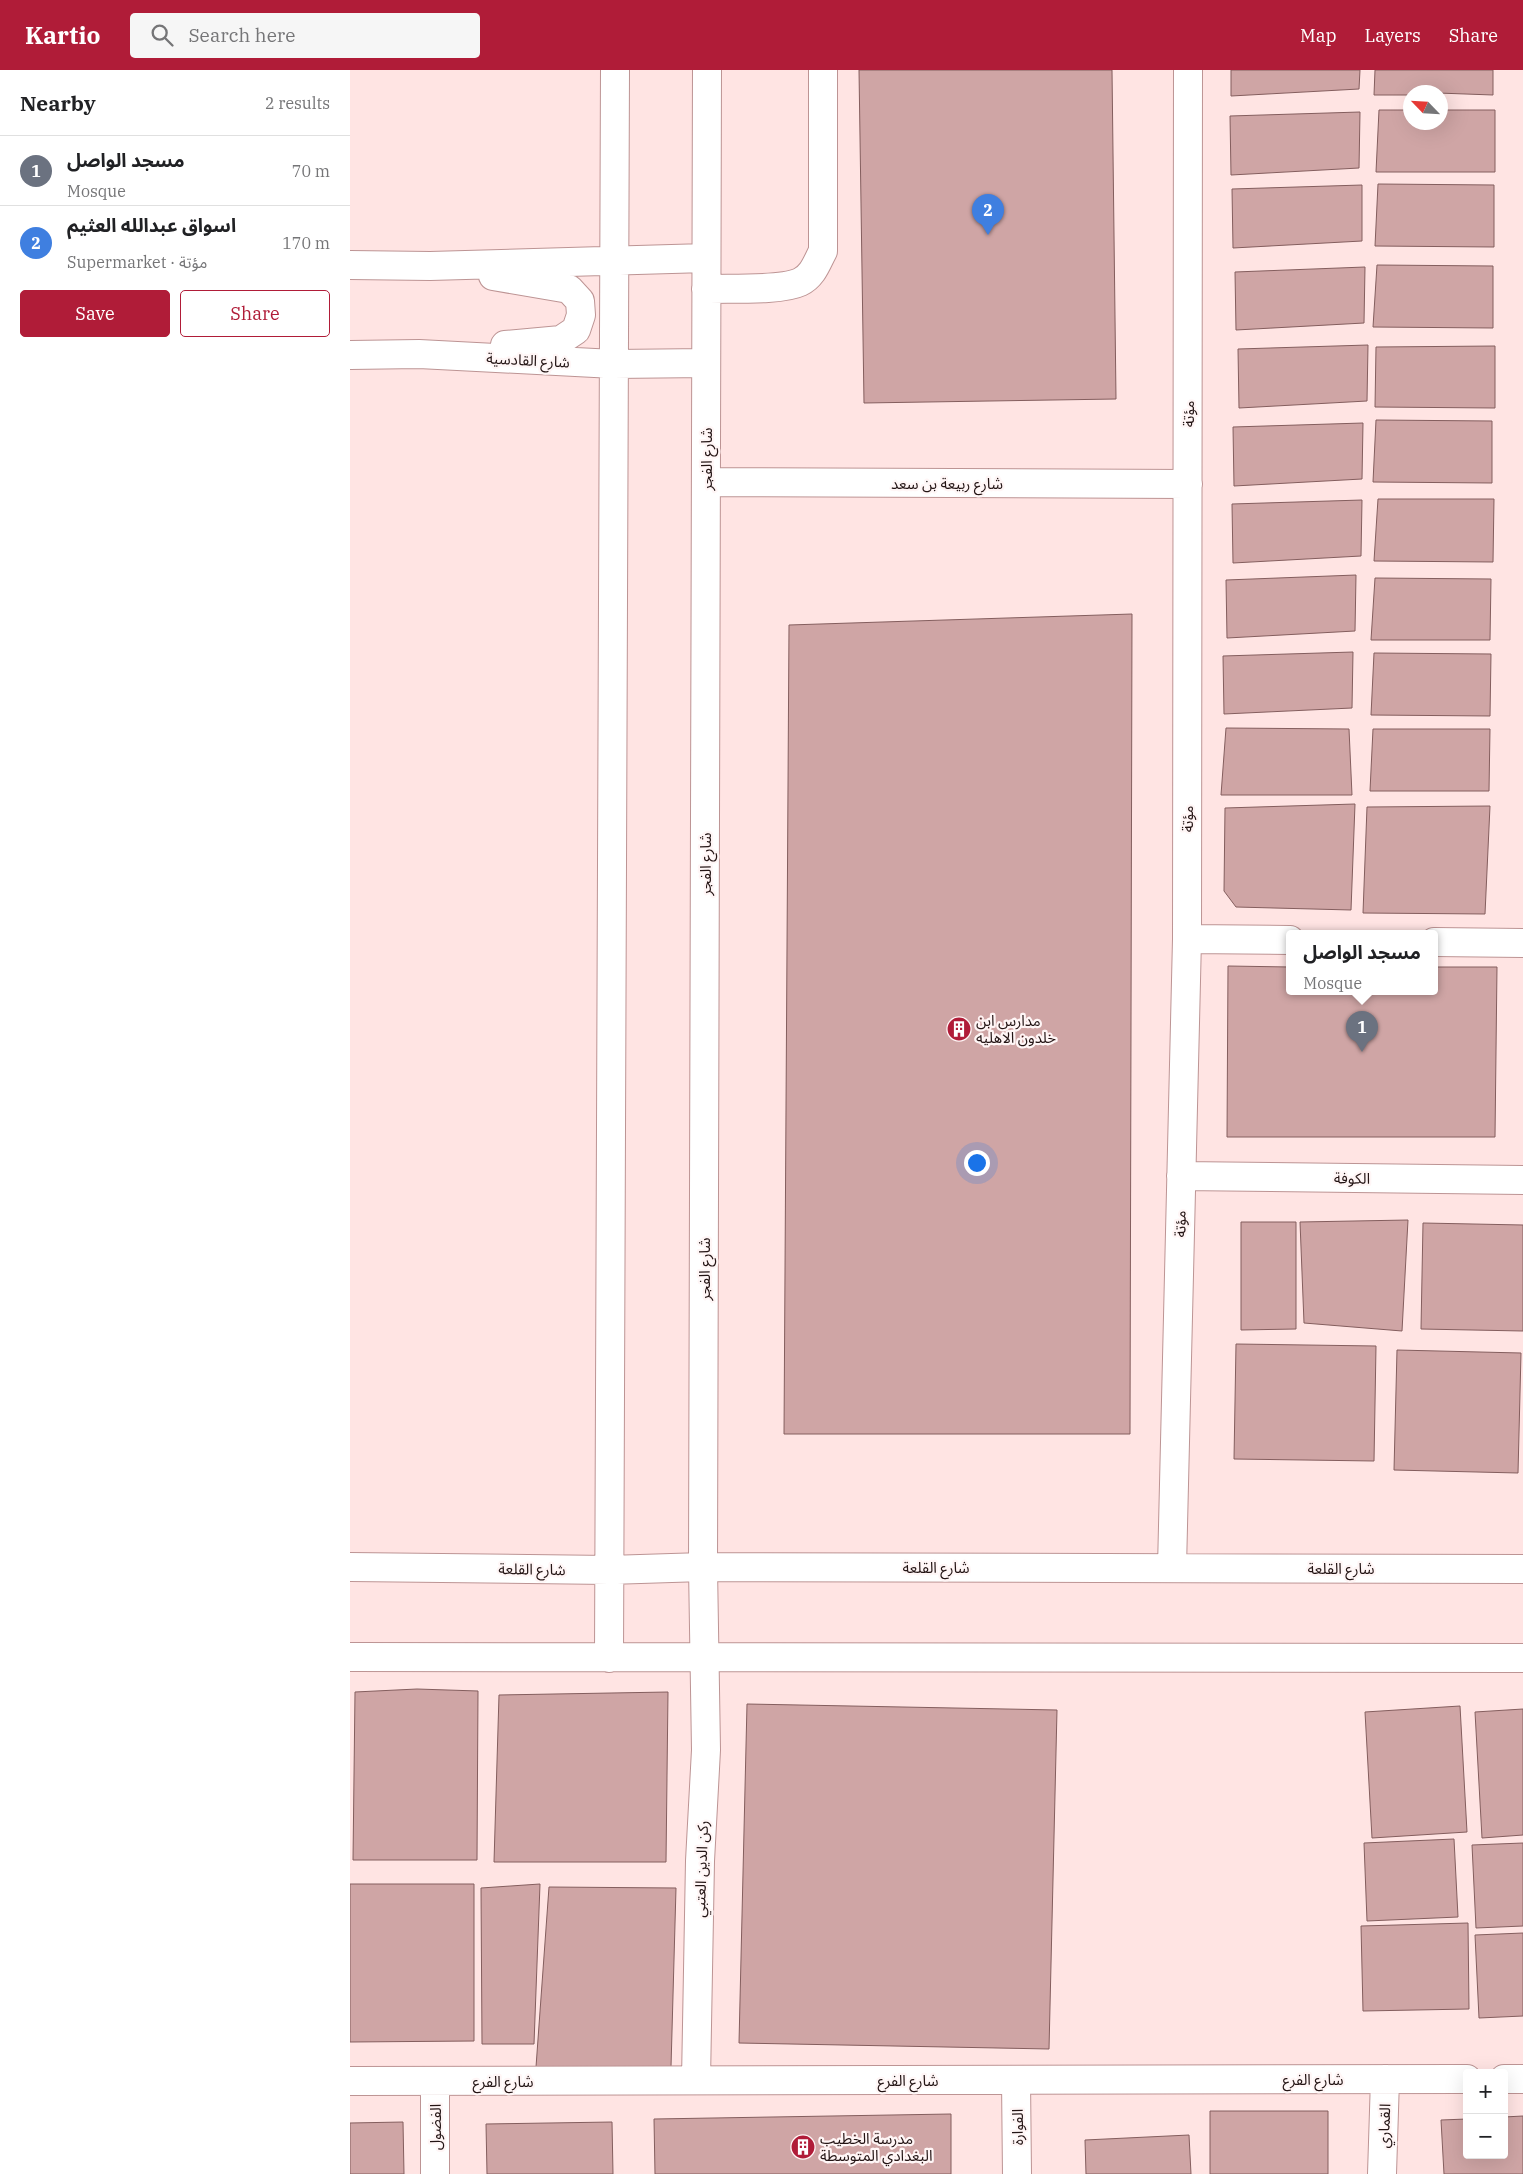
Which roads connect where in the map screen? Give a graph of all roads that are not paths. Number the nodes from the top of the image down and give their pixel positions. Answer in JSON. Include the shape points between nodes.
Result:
{"nodes":[{"id":1,"x":615,"y":70,"type":"edge"},
{"id":2,"x":707,"y":70,"type":"edge"},
{"id":3,"x":823,"y":70,"type":"edge"},
{"id":4,"x":1188,"y":70,"type":"edge"},
{"id":5,"x":706,"y":258,"type":"junction"},
{"id":6,"x":614,"y":262,"type":"junction"},
{"id":7,"x":350,"y":266,"type":"edge"},
{"id":8,"x":430,"y":266,"type":"junction"},
{"id":9,"x":706,"y":288,"type":"junction"},
{"id":10,"x":419,"y":354,"type":"junction"},
{"id":11,"x":350,"y":355,"type":"edge"},
{"id":12,"x":706,"y":363,"type":"junction"},
{"id":13,"x":614,"y":364,"type":"junction"},
{"id":14,"x":706,"y":482,"type":"junction"},
{"id":15,"x":1188,"y":484,"type":"junction"},
{"id":16,"x":1187,"y":939,"type":"junction"},
{"id":17,"x":1286,"y":940,"type":"edge"},
{"id":18,"x":1438,"y":942,"type":"edge"},
{"id":19,"x":1523,"y":942,"type":"edge"},
{"id":20,"x":1181,"y":1176,"type":"junction"},
{"id":21,"x":1523,"y":1180,"type":"edge"},
{"id":22,"x":350,"y":1567,"type":"edge"},
{"id":23,"x":703,"y":1567,"type":"junction"},
{"id":24,"x":1172,"y":1568,"type":"junction"},
{"id":25,"x":1523,"y":1569,"type":"edge"},
{"id":26,"x":609,"y":1570,"type":"junction"},
{"id":27,"x":350,"y":1657,"type":"edge"},
{"id":28,"x":609,"y":1658,"type":"junction"},
{"id":29,"x":703,"y":1658,"type":"junction"},
{"id":30,"x":1523,"y":1658,"type":"edge"},
{"id":31,"x":1385,"y":2079,"type":"junction"},
{"id":32,"x":1463,"y":2079,"type":"edge"},
{"id":33,"x":1508,"y":2079,"type":"edge"},
{"id":34,"x":1523,"y":2079,"type":"edge"},
{"id":35,"x":696,"y":2080,"type":"junction"},
{"id":36,"x":1016,"y":2080,"type":"junction"},
{"id":37,"x":350,"y":2081,"type":"edge"},
{"id":38,"x":435,"y":2081,"type":"junction"},
{"id":39,"x":435,"y":2174,"type":"edge"},
{"id":40,"x":1017,"y":2174,"type":"edge"},
{"id":41,"x":1382,"y":2174,"type":"edge"}],
"edges":[{"from":1,"to":6,"type":"street"},
{"from":2,"to":5,"type":"street","name":"شارع الفجر"},
{"from":3,"to":9,"type":"street","via":[[823,251],[814,270],[800,282],[781,286]]},
{"from":4,"to":15,"type":"street","name":"مؤتة"},
{"from":5,"to":6,"type":"street"},
{"from":5,"to":9,"type":"street","name":"شارع الفجر"},
{"from":6,"to":8,"type":"street"},
{"from":6,"to":13,"type":"street"},
{"from":7,"to":8,"type":"street"},
{"from":8,"to":10,"type":"street","via":[[569,289],[580,301],[581,315],[576,330],[561,340]]},
{"from":9,"to":12,"type":"street","name":"شارع الفجر"},
{"from":10,"to":11,"type":"street","name":"شارع القادسية"},
{"from":10,"to":13,"type":"street","name":"شارع القادسية"},
{"from":12,"to":13,"type":"street","name":"شارع القادسية"},
{"from":12,"to":14,"type":"street","name":"شارع الفجر"},
{"from":13,"to":26,"type":"street"},
{"from":14,"to":15,"type":"street","name":"شارع ربيعة بن سعد"},
{"from":14,"to":23,"type":"street","name":"شارع الفجر"},
{"from":15,"to":16,"type":"street","name":"مؤتة"},
{"from":16,"to":17,"type":"street"},
{"from":16,"to":20,"type":"street","name":"مؤتة"},
{"from":18,"to":19,"type":"street"},
{"from":20,"to":21,"type":"street","name":"الكوفة"},
{"from":20,"to":24,"type":"street","name":"مؤتة"},
{"from":22,"to":26,"type":"street","name":"شارع القلعة"},
{"from":23,"to":24,"type":"street","name":"شارع القلعة"},
{"from":23,"to":26,"type":"street","name":"شارع القلعة"},
{"from":23,"to":29,"type":"street","name":"شارع الفجر"},
{"from":24,"to":25,"type":"street","name":"شارع القلعة"},
{"from":26,"to":28,"type":"street"},
{"from":27,"to":28,"type":"street"},
{"from":28,"to":29,"type":"street"},
{"from":29,"to":30,"type":"street"},
{"from":29,"to":35,"type":"street","name":"ركن الدين العتبي","via":[[706,1750],[700,1861]]},
{"from":31,"to":32,"type":"street","name":"شارع الفرع"},
{"from":31,"to":36,"type":"street","name":"شارع الفرع"},
{"from":31,"to":41,"type":"street","name":"القماري"},
{"from":33,"to":34,"type":"street"},
{"from":35,"to":36,"type":"street","name":"شارع الفرع"},
{"from":35,"to":38,"type":"street","name":"شارع الفرع"},
{"from":36,"to":40,"type":"street","name":"الفوارة"},
{"from":37,"to":38,"type":"street","name":"شارع الفرع"},
{"from":38,"to":39,"type":"street","name":"الفضول"}]}
